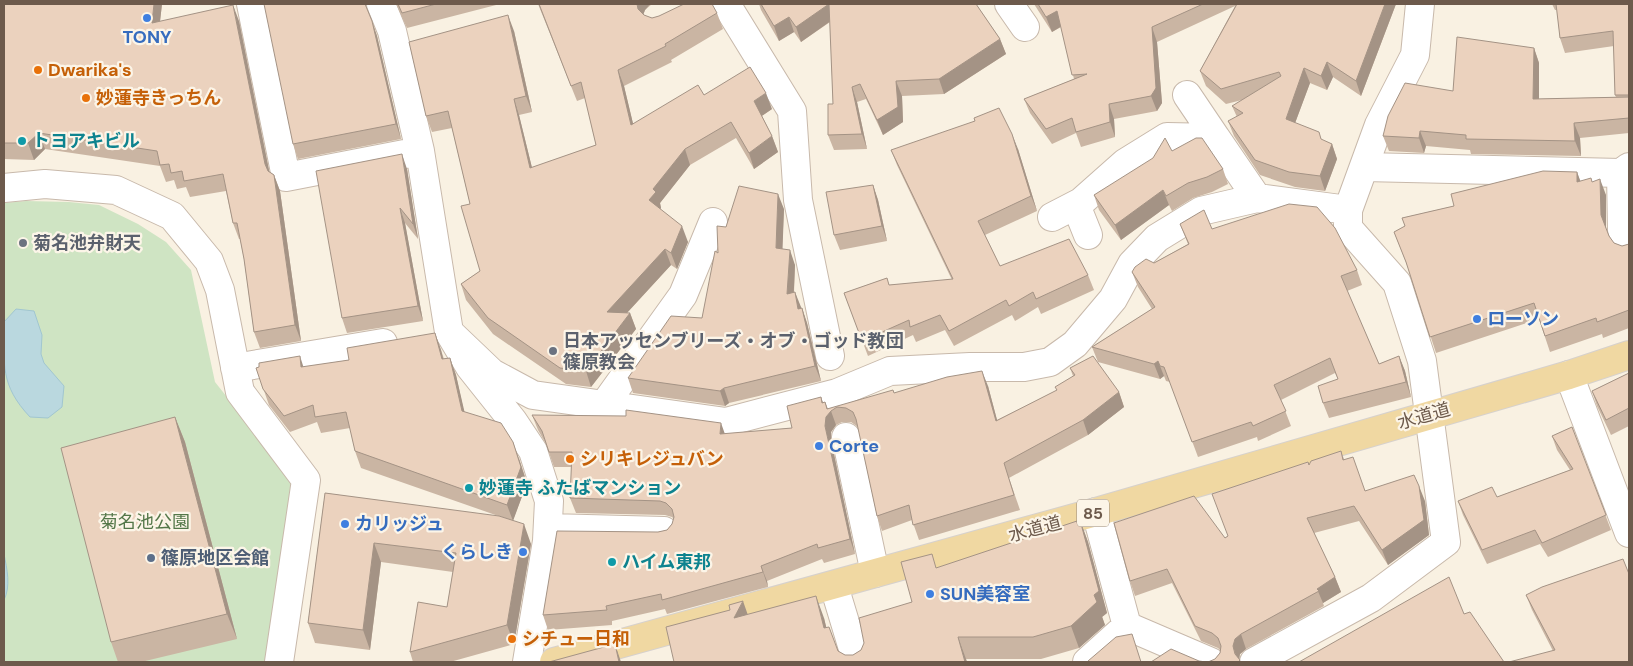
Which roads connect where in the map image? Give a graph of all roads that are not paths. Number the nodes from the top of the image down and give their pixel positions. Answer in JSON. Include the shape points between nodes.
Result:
{"nodes":[{"id":1,"x":251,"y":4,"type":"edge"},
{"id":2,"x":381,"y":4,"type":"edge"},
{"id":3,"x":726,"y":4,"type":"edge"},
{"id":4,"x":1009,"y":4,"type":"edge"},
{"id":5,"x":1420,"y":4,"type":"edge"},
{"id":6,"x":1025,"y":26,"type":"dead end"},
{"id":7,"x":423,"y":39,"type":"edge"},
{"id":8,"x":395,"y":47,"type":"junction"},
{"id":9,"x":1187,"y":95,"type":"dead end"},
{"id":10,"x":1216,"y":138,"type":"junction"},
{"id":11,"x":420,"y":151,"type":"junction"},
{"id":12,"x":1364,"y":167,"type":"junction"},
{"id":13,"x":1625,"y":170,"type":"edge"},
{"id":14,"x":4,"y":188,"type":"edge"},
{"id":15,"x":1257,"y":198,"type":"junction"},
{"id":16,"x":1076,"y":205,"type":"junction"},
{"id":17,"x":1348,"y":210,"type":"junction"},
{"id":18,"x":1052,"y":217,"type":"dead end"},
{"id":19,"x":713,"y":222,"type":"dead end"},
{"id":20,"x":1088,"y":235,"type":"dead end"},
{"id":21,"x":1629,"y":246,"type":"edge"},
{"id":22,"x":449,"y":332,"type":"junction"},
{"id":23,"x":1629,"y":355,"type":"edge"},
{"id":24,"x":830,"y":356,"type":"dead end"},
{"id":25,"x":235,"y":368,"type":"junction"},
{"id":26,"x":1569,"y":375,"type":"junction"},
{"id":27,"x":604,"y":405,"type":"junction"},
{"id":28,"x":1430,"y":415,"type":"junction"},
{"id":29,"x":846,"y":438,"type":"dead end"},
{"id":30,"x":1096,"y":512,"type":"junction"},
{"id":31,"x":548,"y":528,"type":"junction"},
{"id":32,"x":664,"y":531,"type":"edge"},
{"id":33,"x":1629,"y":533,"type":"edge"},
{"id":34,"x":875,"y":573,"type":"junction"},
{"id":35,"x":834,"y":586,"type":"junction"},
{"id":36,"x":1128,"y":626,"type":"junction"},
{"id":37,"x":279,"y":662,"type":"edge"},
{"id":38,"x":527,"y":662,"type":"edge"},
{"id":39,"x":554,"y":662,"type":"edge"},
{"id":40,"x":857,"y":662,"type":"edge"},
{"id":41,"x":1087,"y":662,"type":"edge"},
{"id":42,"x":1211,"y":662,"type":"edge"},
{"id":43,"x":1254,"y":662,"type":"edge"}],
"edges":[{"from":1,"to":11,"type":"street","via":[[286,177]]},
{"from":2,"to":8,"type":"street"},
{"from":3,"to":24,"type":"street","via":[[792,111],[798,200]]},
{"from":4,"to":6,"type":"street"},
{"from":5,"to":12,"type":"street","via":[[1415,55],[1379,125]]},
{"from":7,"to":8,"type":"street"},
{"from":8,"to":11,"type":"street"},
{"from":9,"to":10,"type":"street"},
{"from":10,"to":15,"type":"street"},
{"from":10,"to":16,"type":"street","via":[[1167,137],[1125,163]]},
{"from":11,"to":22,"type":"street"},
{"from":12,"to":13,"type":"street"},
{"from":12,"to":17,"type":"street"},
{"from":13,"to":21,"type":"street","via":[[1622,230]]},
{"from":14,"to":25,"type":"street","via":[[45,184],[116,190],[172,216],[209,260],[220,290]]},
{"from":15,"to":17,"type":"street"},
{"from":15,"to":27,"type":"street","via":[[1200,211],[1157,238],[1132,264],[1113,299],[1075,344],[1050,362],[1024,367],[890,371],[836,393],[726,422]]},
{"from":16,"to":18,"type":"street"},
{"from":16,"to":20,"type":"street"},
{"from":17,"to":28,"type":"street","via":[[1348,228],[1398,282],[1422,361]]},
{"from":19,"to":27,"type":"street","via":[[683,295]]},
{"from":22,"to":25,"type":"street"},
{"from":22,"to":27,"type":"street","via":[[492,373],[533,395]]},
{"from":22,"to":31,"type":"street","via":[[470,367],[513,420],[533,451],[550,501]]},
{"from":23,"to":26,"type":"main road","name":"水道道","number":"85"},
{"from":25,"to":37,"type":"street","via":[[240,392],[306,480]]},
{"from":26,"to":28,"type":"main road","name":"水道道","number":"85"},
{"from":26,"to":33,"type":"street"},
{"from":28,"to":30,"type":"main road","name":"水道道","number":"85"},
{"from":28,"to":43,"type":"street","via":[[1451,548],[1371,598]]},
{"from":29,"to":34,"type":"street"},
{"from":30,"to":34,"type":"main road","name":"水道道","number":"85"},
{"from":30,"to":36,"type":"street"},
{"from":31,"to":32,"type":"street"},
{"from":31,"to":38,"type":"street"},
{"from":34,"to":35,"type":"main road","name":"水道道","number":"85"},
{"from":35,"to":39,"type":"main road","name":"水道道","number":"85"},
{"from":35,"to":40,"type":"street"},
{"from":36,"to":41,"type":"street"},
{"from":36,"to":42,"type":"street"}]}
